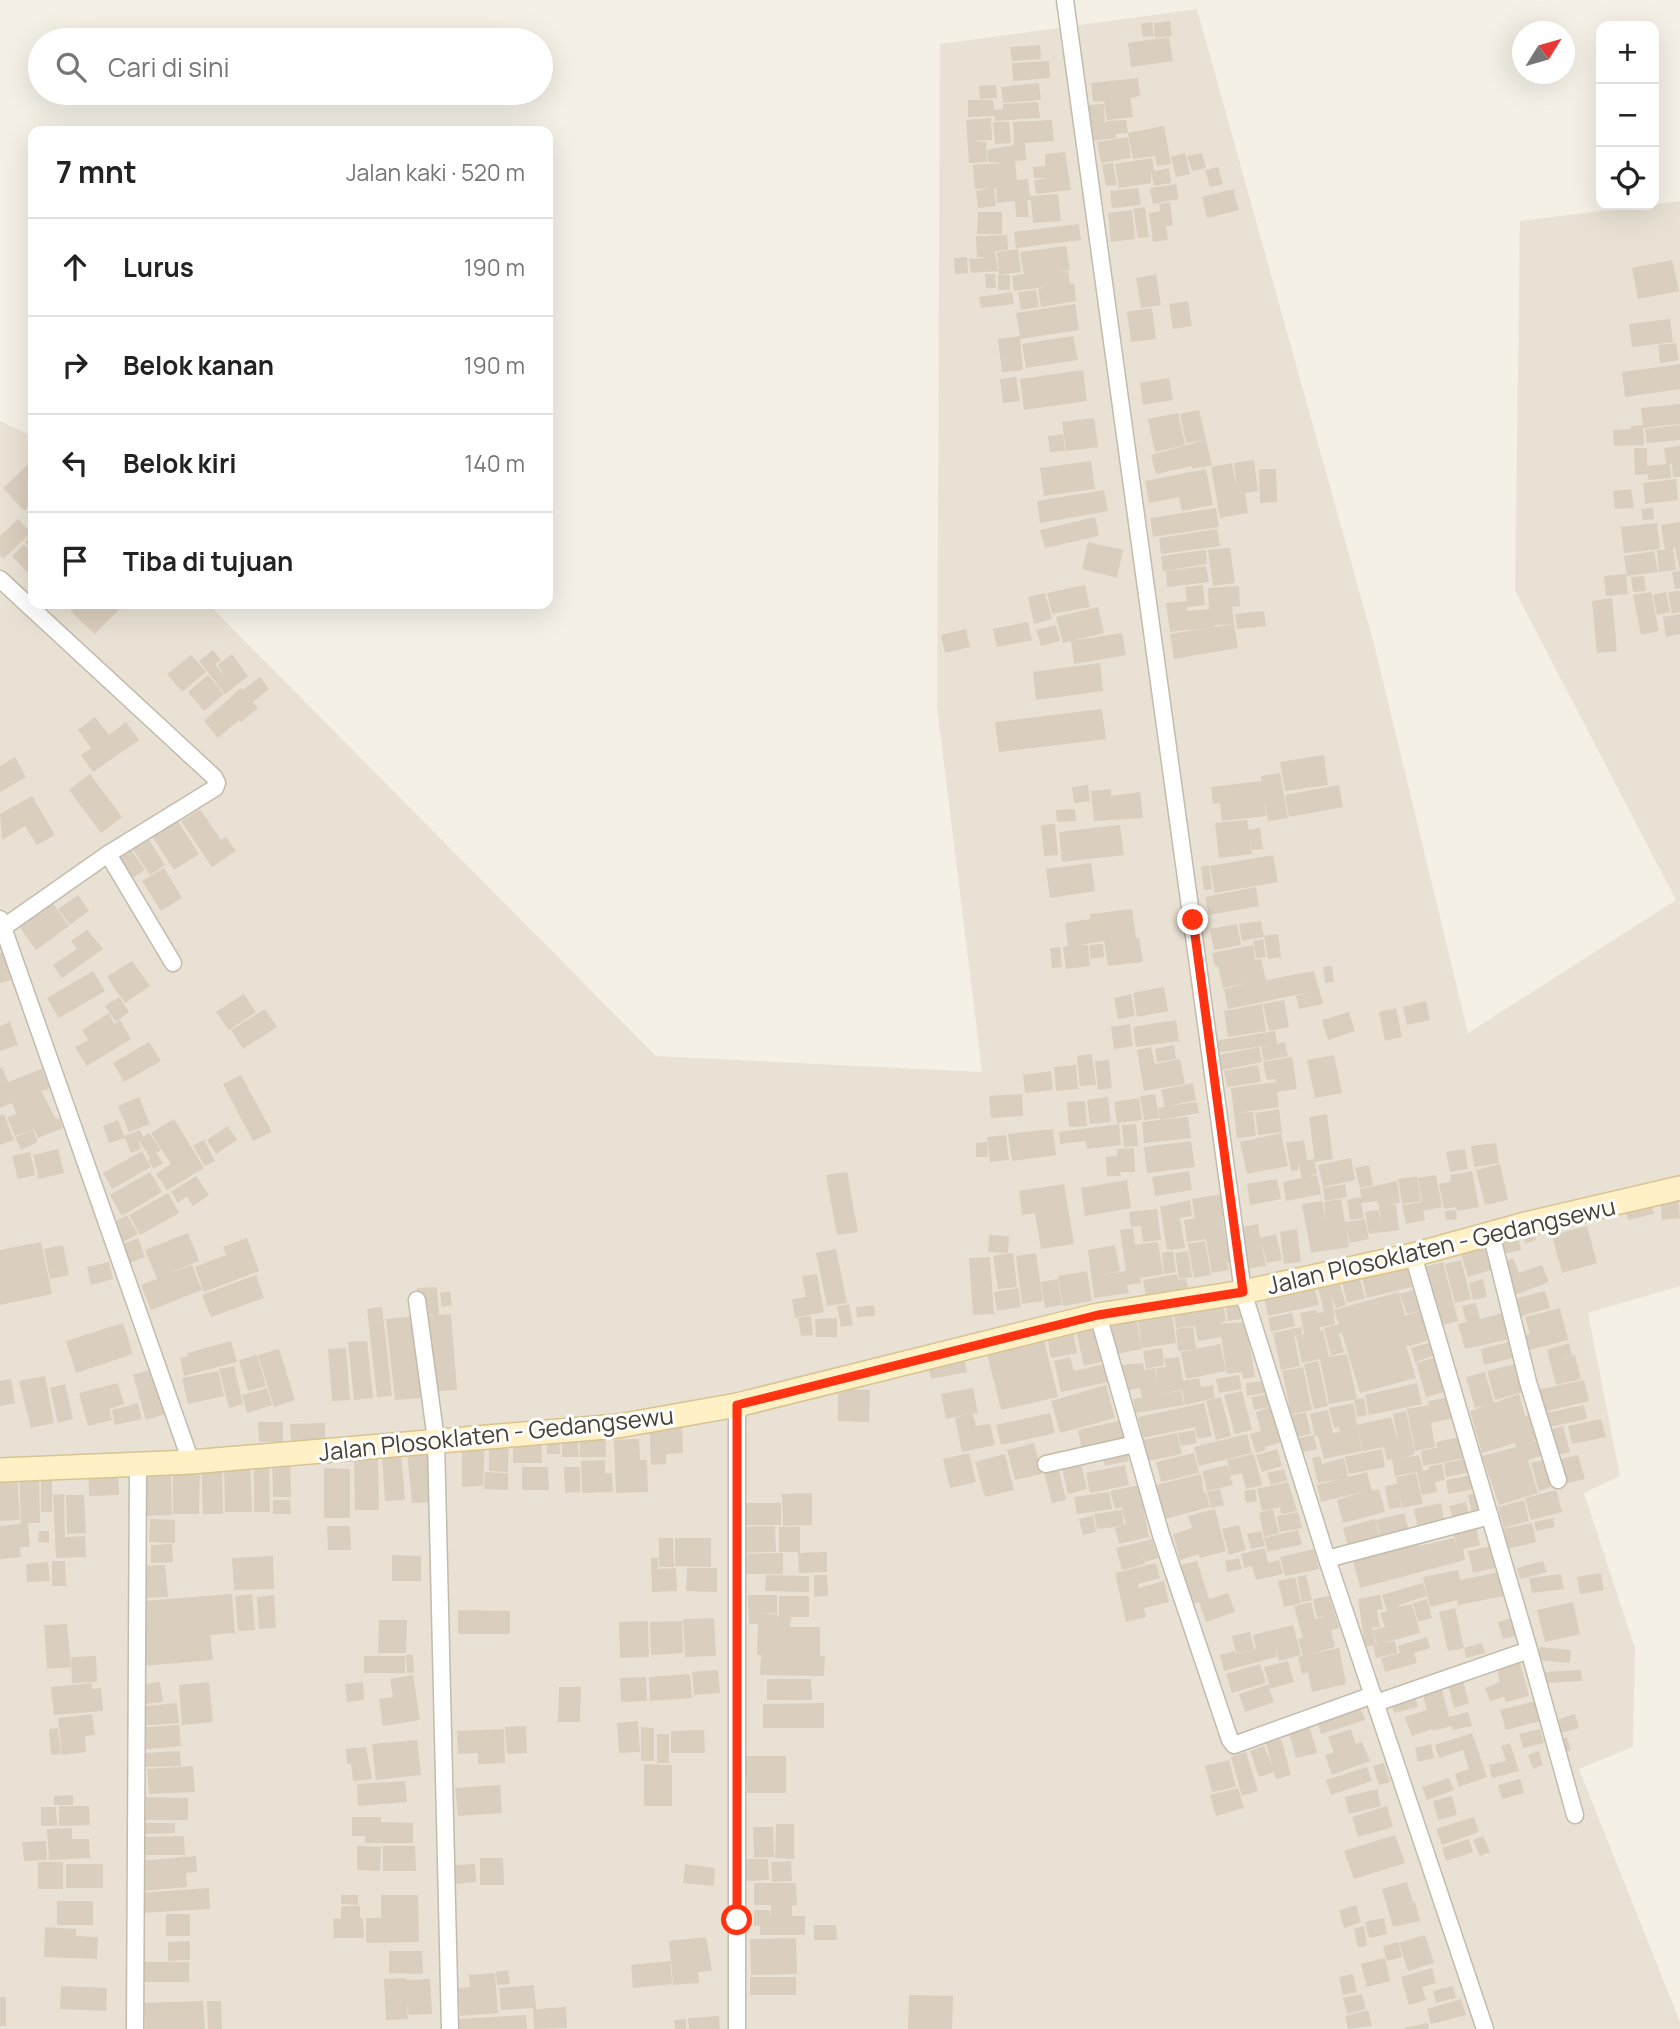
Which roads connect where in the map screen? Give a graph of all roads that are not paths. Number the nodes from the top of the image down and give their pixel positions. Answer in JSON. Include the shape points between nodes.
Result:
{"nodes":[{"id":1,"x":1065,"y":0,"type":"edge"},
{"id":2,"x":0,"y":579,"type":"edge"},
{"id":3,"x":28,"y":605,"type":"edge"},
{"id":4,"x":32,"y":609,"type":"edge"},
{"id":5,"x":108,"y":854,"type":"junction"},
{"id":6,"x":2,"y":923,"type":"edge"},
{"id":7,"x":173,"y":963,"type":"dead end"},
{"id":8,"x":1680,"y":1188,"type":"edge"},
{"id":9,"x":1491,"y":1233,"type":"junction"},
{"id":10,"x":1413,"y":1255,"type":"junction"},
{"id":11,"x":1243,"y":1292,"type":"junction"},
{"id":12,"x":417,"y":1300,"type":"dead end"},
{"id":13,"x":1098,"y":1315,"type":"junction"},
{"id":14,"x":737,"y":1405,"type":"junction"},
{"id":15,"x":436,"y":1440,"type":"junction"},
{"id":16,"x":1135,"y":1444,"type":"junction"},
{"id":17,"x":191,"y":1462,"type":"junction"},
{"id":18,"x":138,"y":1464,"type":"junction"},
{"id":19,"x":1046,"y":1464,"type":"dead end"},
{"id":20,"x":0,"y":1470,"type":"edge"},
{"id":21,"x":1558,"y":1480,"type":"dead end"},
{"id":22,"x":1490,"y":1516,"type":"junction"},
{"id":23,"x":1327,"y":1559,"type":"junction"},
{"id":24,"x":1530,"y":1650,"type":"junction"},
{"id":25,"x":1374,"y":1699,"type":"junction"},
{"id":26,"x":1575,"y":1815,"type":"dead end"},
{"id":27,"x":135,"y":2029,"type":"edge"},
{"id":28,"x":450,"y":2029,"type":"edge"},
{"id":29,"x":737,"y":2029,"type":"edge"},
{"id":30,"x":1485,"y":2029,"type":"edge"}],
"edges":[{"from":1,"to":11,"type":"street"},
{"from":2,"to":3,"type":"street"},
{"from":4,"to":5,"type":"street","via":[[217,783]]},
{"from":5,"to":6,"type":"street"},
{"from":5,"to":7,"type":"street"},
{"from":6,"to":17,"type":"street"},
{"from":8,"to":9,"type":"main road","name":"Jalan Plosoklaten - Gedangsewu"},
{"from":9,"to":10,"type":"main road","name":"Jalan Plosoklaten - Gedangsewu"},
{"from":9,"to":21,"type":"street"},
{"from":10,"to":11,"type":"main road","name":"Jalan Plosoklaten - Gedangsewu"},
{"from":10,"to":22,"type":"street"},
{"from":11,"to":13,"type":"main road","name":"Jalan Plosoklaten - Gedangsewu"},
{"from":11,"to":23,"type":"street"},
{"from":12,"to":15,"type":"street"},
{"from":13,"to":14,"type":"main road","name":"Jalan Plosoklaten - Gedangsewu"},
{"from":13,"to":16,"type":"street"},
{"from":14,"to":15,"type":"main road","name":"Jalan Plosoklaten - Gedangsewu","via":[[618,1426]]},
{"from":14,"to":29,"type":"street"},
{"from":15,"to":17,"type":"main road","name":"Jalan Plosoklaten - Gedangsewu"},
{"from":15,"to":28,"type":"street"},
{"from":16,"to":19,"type":"street"},
{"from":16,"to":25,"type":"street","via":[[1161,1535],[1234,1745]]},
{"from":17,"to":18,"type":"main road","name":"Jalan Plosoklaten - Gedangsewu"},
{"from":18,"to":20,"type":"main road","name":"Jalan Plosoklaten - Gedangsewu"},
{"from":18,"to":27,"type":"street"},
{"from":22,"to":23,"type":"street"},
{"from":22,"to":24,"type":"street"},
{"from":23,"to":25,"type":"street"},
{"from":24,"to":25,"type":"street"},
{"from":24,"to":26,"type":"street"},
{"from":25,"to":30,"type":"street"}]}
